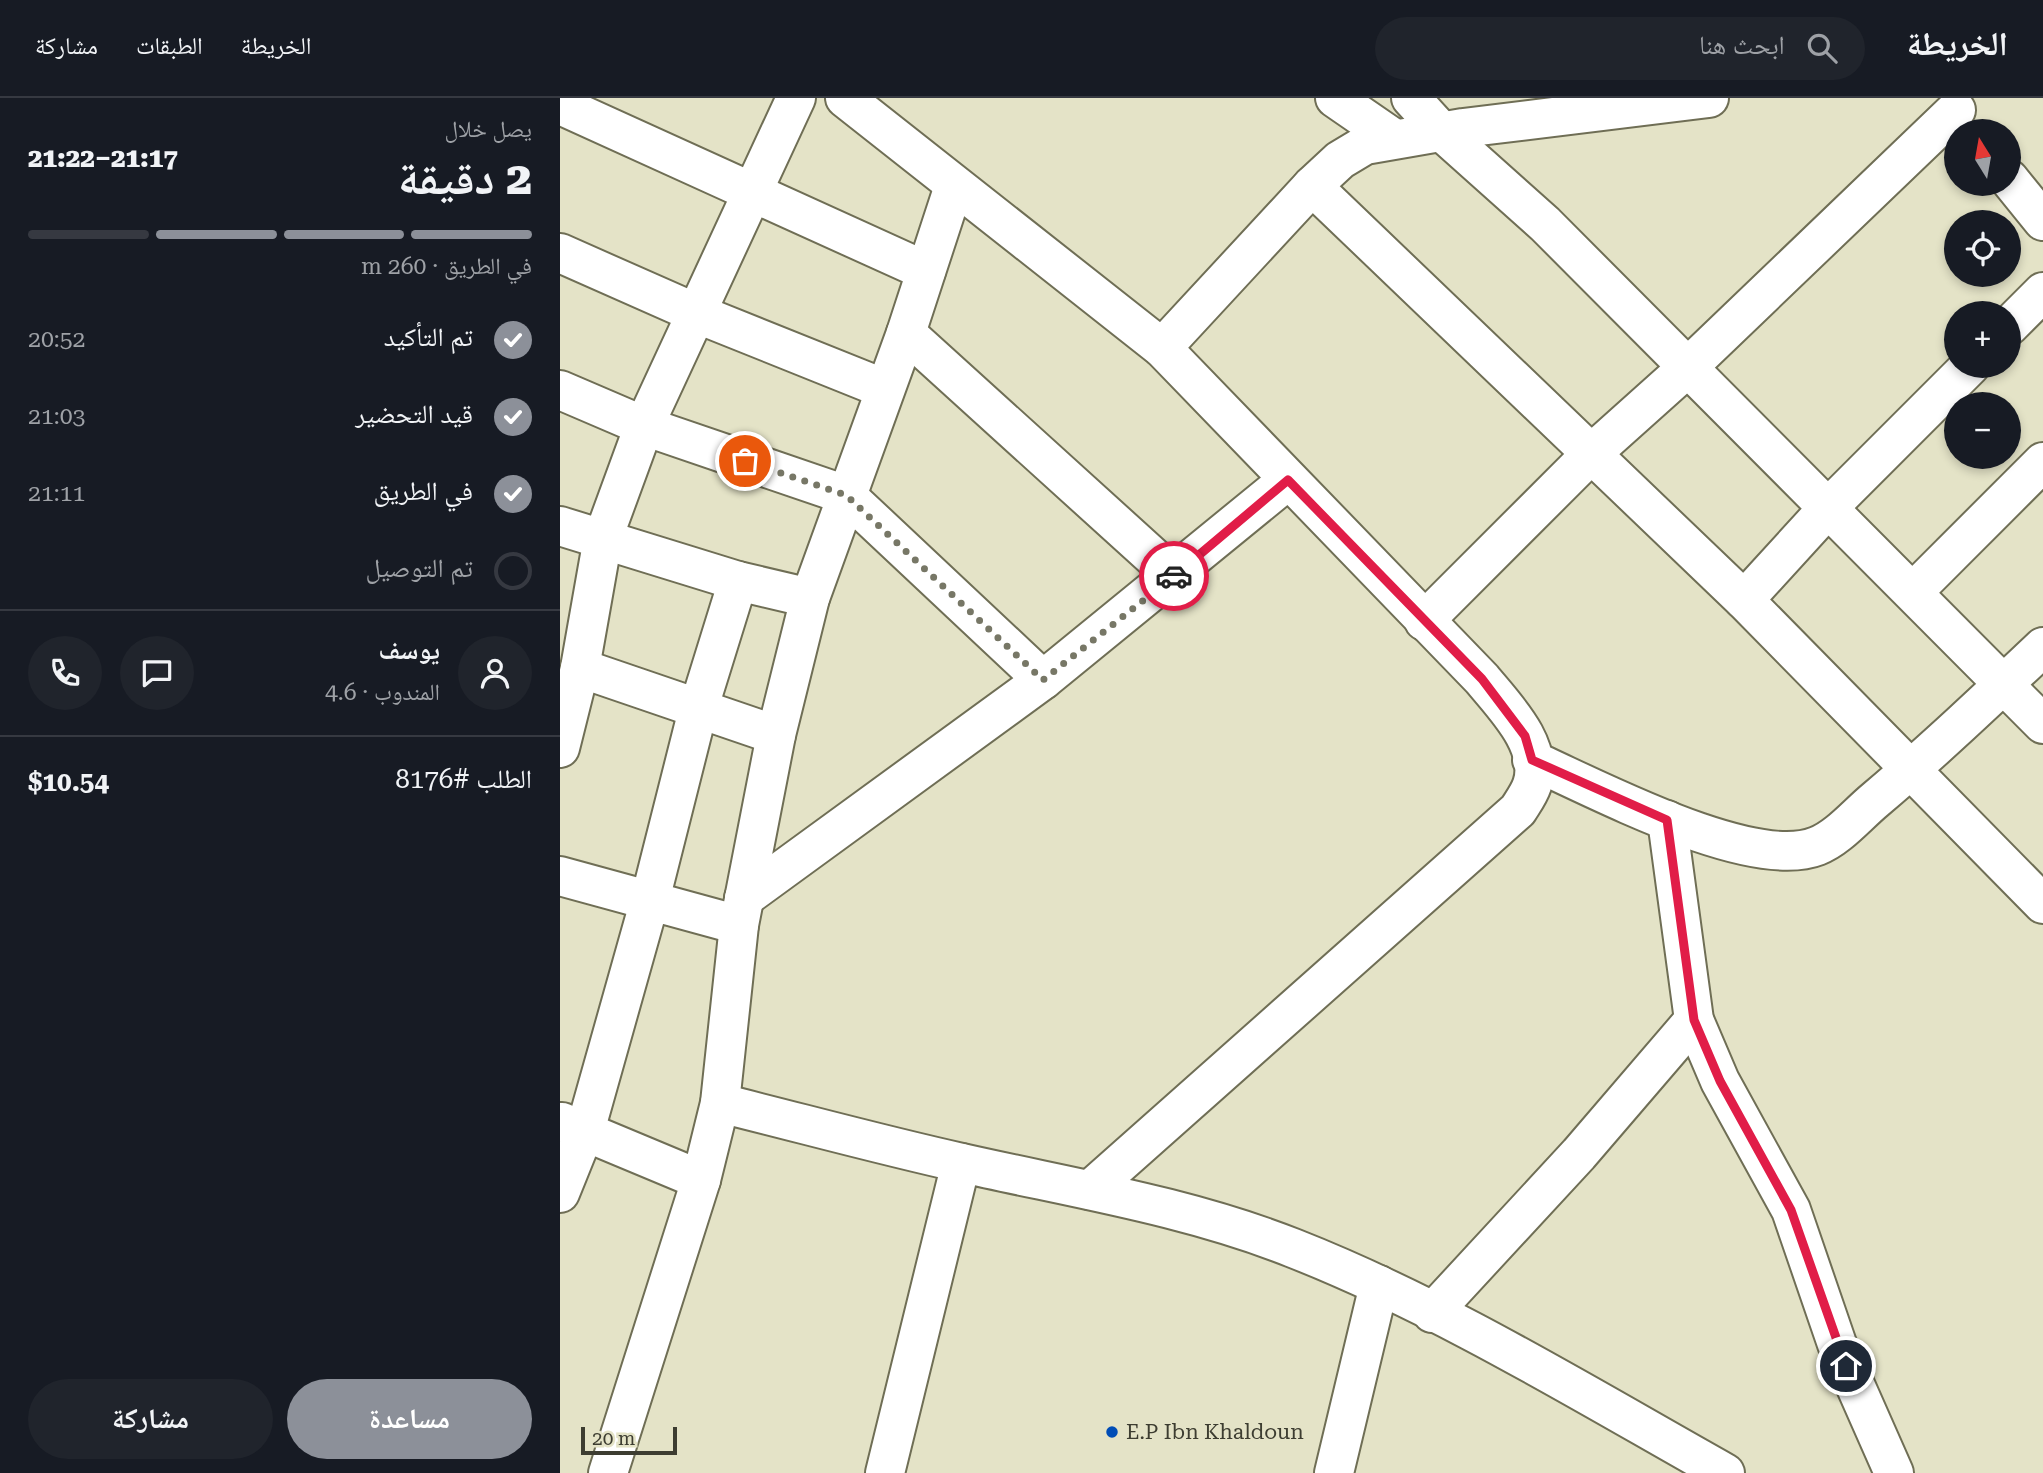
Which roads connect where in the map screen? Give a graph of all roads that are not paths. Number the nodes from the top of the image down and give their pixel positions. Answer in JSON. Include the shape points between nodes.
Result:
{"nodes":[{"id":1,"x":796,"y":98,"type":"edge"},
{"id":2,"x":845,"y":98,"type":"edge"},
{"id":3,"x":1335,"y":98,"type":"edge"},
{"id":4,"x":1411,"y":98,"type":"edge"},
{"id":5,"x":1709,"y":98,"type":"edge"},
{"id":6,"x":560,"y":105,"type":"edge"},
{"id":7,"x":1958,"y":113,"type":"edge"},
{"id":8,"x":1441,"y":131,"type":"junction"},
{"id":9,"x":1393,"y":138,"type":"junction"},
{"id":10,"x":1312,"y":186,"type":"junction"},
{"id":11,"x":954,"y":187,"type":"junction"},
{"id":12,"x":752,"y":191,"type":"junction"},
{"id":13,"x":2021,"y":193,"type":"edge"},
{"id":14,"x":2043,"y":221,"type":"edge"},
{"id":15,"x":560,"y":253,"type":"edge"},
{"id":16,"x":926,"y":271,"type":"junction"},
{"id":17,"x":2043,"y":292,"type":"edge"},
{"id":18,"x":698,"y":314,"type":"junction"},
{"id":19,"x":2021,"y":314,"type":"edge"},
{"id":20,"x":906,"y":333,"type":"junction"},
{"id":21,"x":1162,"y":348,"type":"junction"},
{"id":22,"x":1687,"y":368,"type":"junction"},
{"id":23,"x":1958,"y":378,"type":"edge"},
{"id":24,"x":885,"y":389,"type":"junction"},
{"id":25,"x":560,"y":390,"type":"edge"},
{"id":26,"x":644,"y":426,"type":"junction"},
{"id":27,"x":1591,"y":454,"type":"junction"},
{"id":28,"x":2043,"y":462,"type":"edge"},
{"id":29,"x":1288,"y":480,"type":"junction"},
{"id":30,"x":846,"y":495,"type":"junction"},
{"id":31,"x":1828,"y":508,"type":"junction"},
{"id":32,"x":560,"y":526,"type":"edge"},
{"id":33,"x":603,"y":538,"type":"junction"},
{"id":34,"x":1174,"y":576,"type":"junction"},
{"id":35,"x":738,"y":581,"type":"junction"},
{"id":36,"x":1913,"y":592,"type":"junction"},
{"id":37,"x":810,"y":598,"type":"junction"},
{"id":38,"x":1744,"y":600,"type":"junction"},
{"id":39,"x":1424,"y":621,"type":"junction"},
{"id":40,"x":2043,"y":647,"type":"edge"},
{"id":41,"x":580,"y":668,"type":"junction"},
{"id":42,"x":1043,"y":680,"type":"junction"},
{"id":43,"x":2005,"y":683,"type":"junction"},
{"id":44,"x":698,"y":710,"type":"junction"},
{"id":45,"x":2043,"y":724,"type":"edge"},
{"id":46,"x":776,"y":735,"type":"junction"},
{"id":47,"x":560,"y":748,"type":"edge"},
{"id":48,"x":1532,"y":760,"type":"junction"},
{"id":49,"x":1912,"y":769,"type":"junction"},
{"id":50,"x":1667,"y":820,"type":"junction"},
{"id":51,"x":560,"y":876,"type":"edge"},
{"id":52,"x":650,"y":900,"type":"junction"},
{"id":53,"x":2043,"y":904,"type":"edge"},
{"id":54,"x":742,"y":912,"type":"junction"},
{"id":55,"x":1694,"y":1020,"type":"junction"},
{"id":56,"x":720,"y":1103,"type":"junction"},
{"id":57,"x":572,"y":1126,"type":"edge"},
{"id":58,"x":961,"y":1163,"type":"junction"},
{"id":59,"x":701,"y":1180,"type":"junction"},
{"id":60,"x":1090,"y":1190,"type":"junction"},
{"id":61,"x":560,"y":1194,"type":"edge"},
{"id":62,"x":1379,"y":1285,"type":"junction"},
{"id":63,"x":1432,"y":1313,"type":"junction"},
{"id":64,"x":608,"y":1473,"type":"edge"},
{"id":65,"x":885,"y":1473,"type":"edge"},
{"id":66,"x":1334,"y":1473,"type":"edge"},
{"id":67,"x":1725,"y":1473,"type":"edge"},
{"id":68,"x":1894,"y":1473,"type":"edge"}],
"edges":[{"from":1,"to":12,"type":"street"},
{"from":2,"to":11,"type":"street"},
{"from":3,"to":9,"type":"street"},
{"from":4,"to":8,"type":"street"},
{"from":5,"to":8,"type":"street"},
{"from":6,"to":12,"type":"street"},
{"from":7,"to":22,"type":"street"},
{"from":8,"to":9,"type":"street"},
{"from":8,"to":22,"type":"street","via":[[1545,224]]},
{"from":9,"to":10,"type":"street","via":[[1365,145]]},
{"from":10,"to":21,"type":"street"},
{"from":10,"to":27,"type":"street"},
{"from":11,"to":16,"type":"street"},
{"from":11,"to":21,"type":"street"},
{"from":12,"to":16,"type":"street"},
{"from":12,"to":18,"type":"street"},
{"from":13,"to":14,"type":"street"},
{"from":15,"to":18,"type":"street"},
{"from":16,"to":20,"type":"street"},
{"from":17,"to":19,"type":"street"},
{"from":18,"to":24,"type":"street"},
{"from":18,"to":26,"type":"street"},
{"from":20,"to":24,"type":"street"},
{"from":20,"to":34,"type":"street"},
{"from":21,"to":29,"type":"street"},
{"from":22,"to":27,"type":"street"},
{"from":22,"to":31,"type":"street"},
{"from":23,"to":31,"type":"street"},
{"from":24,"to":30,"type":"street"},
{"from":25,"to":26,"type":"street"},
{"from":26,"to":30,"type":"street"},
{"from":26,"to":33,"type":"street"},
{"from":27,"to":38,"type":"street"},
{"from":27,"to":39,"type":"street"},
{"from":28,"to":36,"type":"street"},
{"from":29,"to":34,"type":"street"},
{"from":29,"to":39,"type":"street"},
{"from":30,"to":37,"type":"street"},
{"from":30,"to":42,"type":"street"},
{"from":31,"to":36,"type":"street"},
{"from":31,"to":38,"type":"street"},
{"from":32,"to":33,"type":"street"},
{"from":33,"to":35,"type":"street"},
{"from":33,"to":41,"type":"street"},
{"from":34,"to":42,"type":"street"},
{"from":35,"to":37,"type":"street"},
{"from":35,"to":44,"type":"street"},
{"from":36,"to":43,"type":"street"},
{"from":37,"to":46,"type":"street"},
{"from":38,"to":49,"type":"street"},
{"from":39,"to":48,"type":"street","via":[[1508,711],[1525,736]]},
{"from":40,"to":43,"type":"street"},
{"from":41,"to":44,"type":"street"},
{"from":41,"to":47,"type":"street"},
{"from":42,"to":54,"type":"street"},
{"from":43,"to":45,"type":"street"},
{"from":43,"to":49,"type":"street"},
{"from":44,"to":46,"type":"street"},
{"from":44,"to":52,"type":"street"},
{"from":46,"to":54,"type":"street"},
{"from":48,"to":50,"type":"street"},
{"from":48,"to":60,"type":"street","via":[[1532,784],[1518,810]]},
{"from":49,"to":50,"type":"street","via":[[1816,846],[1788,851],[1757,847]]},
{"from":49,"to":53,"type":"street"},
{"from":50,"to":55,"type":"street"},
{"from":51,"to":52,"type":"street"},
{"from":52,"to":54,"type":"street"},
{"from":52,"to":57,"type":"street"},
{"from":54,"to":56,"type":"street"},
{"from":55,"to":63,"type":"street","via":[[1579,1154]]},
{"from":55,"to":68,"type":"street","via":[[1720,1081],[1791,1210],[1837,1344]]},
{"from":56,"to":58,"type":"street"},
{"from":56,"to":59,"type":"street"},
{"from":57,"to":59,"type":"street"},
{"from":57,"to":61,"type":"street"},
{"from":58,"to":60,"type":"street"},
{"from":58,"to":65,"type":"street"},
{"from":59,"to":64,"type":"street"},
{"from":60,"to":62,"type":"street","via":[[1292,1247]]},
{"from":62,"to":63,"type":"street"},
{"from":62,"to":66,"type":"street"},
{"from":63,"to":67,"type":"street"}]}
